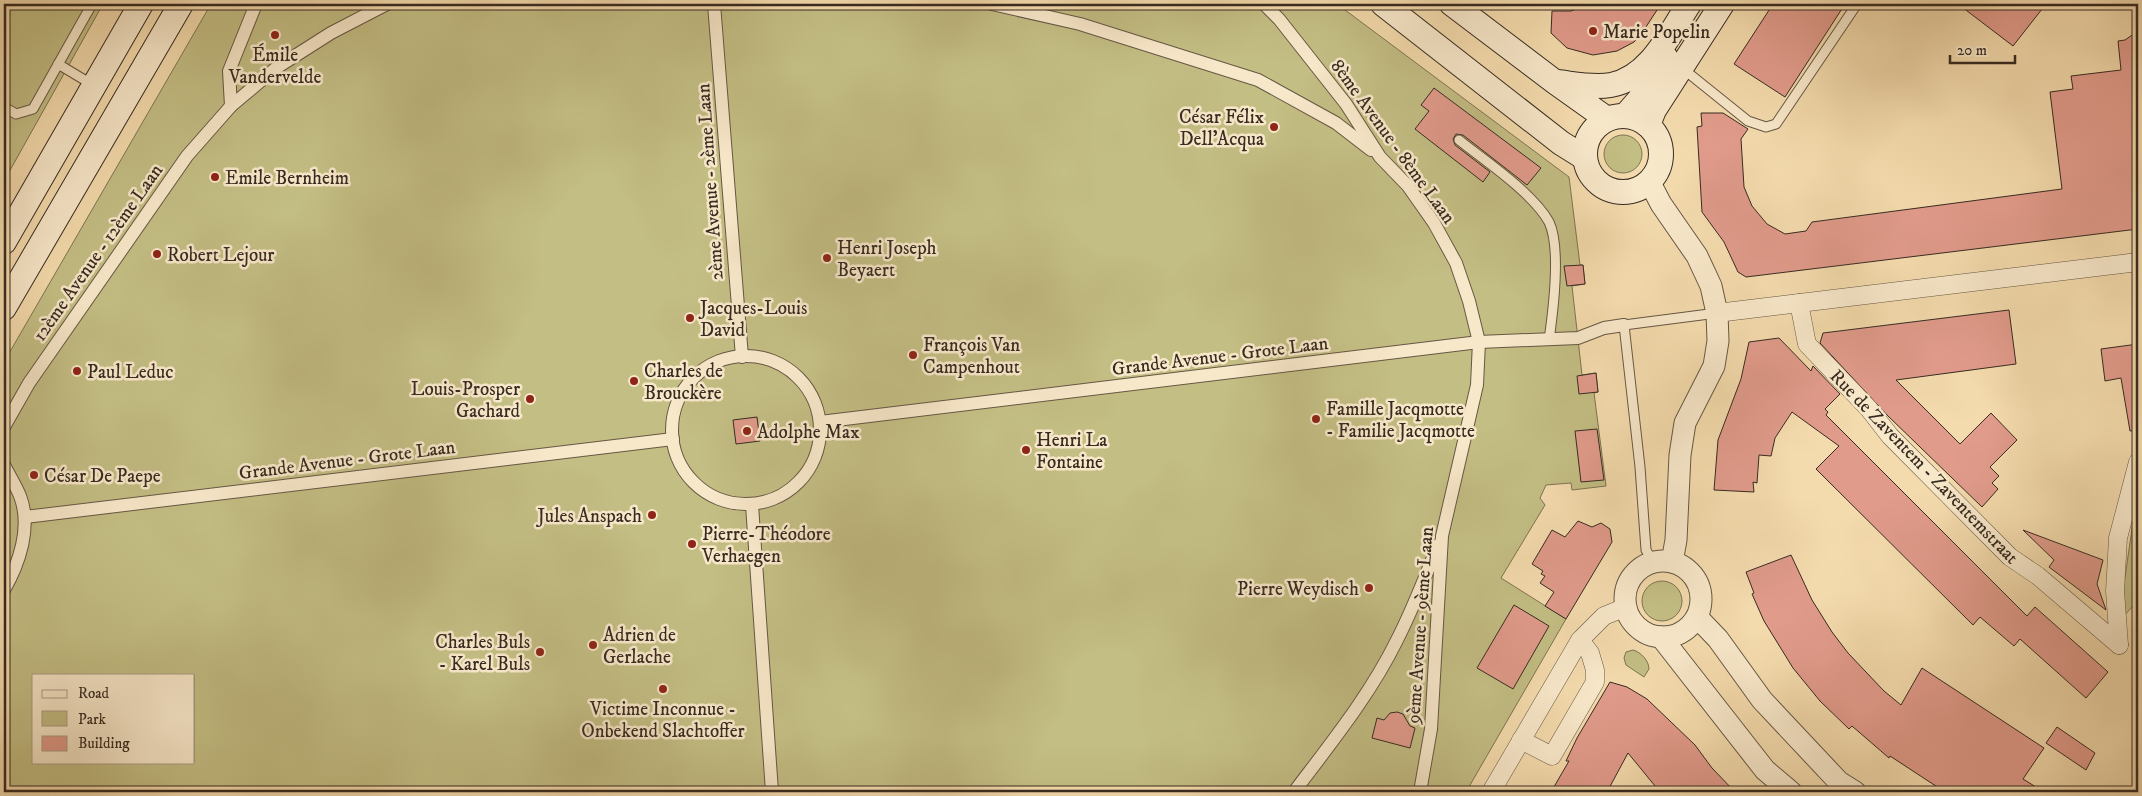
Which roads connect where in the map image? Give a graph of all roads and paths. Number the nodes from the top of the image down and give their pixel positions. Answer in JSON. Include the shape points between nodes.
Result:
{"nodes":[{"id":1,"x":92,"y":4,"type":"edge"},
{"id":2,"x":141,"y":4,"type":"edge"},
{"id":3,"x":181,"y":4,"type":"edge"},
{"id":4,"x":256,"y":4,"type":"edge"},
{"id":5,"x":387,"y":4,"type":"edge"},
{"id":6,"x":714,"y":4,"type":"edge"},
{"id":7,"x":992,"y":4,"type":"edge"},
{"id":8,"x":1264,"y":4,"type":"edge"},
{"id":9,"x":1382,"y":4,"type":"edge"},
{"id":10,"x":1452,"y":4,"type":"edge"},
{"id":11,"x":1689,"y":4,"type":"edge"},
{"id":12,"x":1700,"y":4,"type":"edge"},
{"id":13,"x":1722,"y":4,"type":"edge"},
{"id":14,"x":1857,"y":4,"type":"edge"},
{"id":15,"x":58,"y":64,"type":"junction"},
{"id":16,"x":1681,"y":67,"type":"junction"},
{"id":17,"x":1555,"y":82,"type":"junction"},
{"id":18,"x":93,"y":85,"type":"junction"},
{"id":19,"x":4,"y":106,"type":"edge"},
{"id":20,"x":231,"y":106,"type":"junction"},
{"id":21,"x":1616,"y":117,"type":"junction"},
{"id":22,"x":1648,"y":125,"type":"junction"},
{"id":23,"x":1459,"y":140,"type":"dead end"},
{"id":24,"x":1380,"y":157,"type":"junction"},
{"id":25,"x":1585,"y":158,"type":"junction"},
{"id":26,"x":1649,"y":181,"type":"junction"},
{"id":27,"x":4,"y":242,"type":"edge"},
{"id":28,"x":2138,"y":262,"type":"edge"},
{"id":29,"x":1800,"y":303,"type":"junction"},
{"id":30,"x":4,"y":308,"type":"edge"},
{"id":31,"x":1717,"y":313,"type":"junction"},
{"id":32,"x":1624,"y":325,"type":"junction"},
{"id":33,"x":1549,"y":340,"type":"junction"},
{"id":34,"x":1479,"y":342,"type":"junction"},
{"id":35,"x":742,"y":357,"type":"junction"},
{"id":36,"x":820,"y":422,"type":"junction"},
{"id":37,"x":4,"y":426,"type":"edge"},
{"id":38,"x":673,"y":439,"type":"junction"},
{"id":39,"x":2138,"y":462,"type":"edge"},
{"id":40,"x":4,"y":465,"type":"edge"},
{"id":41,"x":752,"y":504,"type":"junction"},
{"id":42,"x":24,"y":517,"type":"junction"},
{"id":43,"x":1442,"y":536,"type":"junction"},
{"id":44,"x":1662,"y":562,"type":"junction"},
{"id":45,"x":4,"y":590,"type":"edge"},
{"id":46,"x":1626,"y":607,"type":"junction"},
{"id":47,"x":1697,"y":617,"type":"junction"},
{"id":48,"x":1661,"y":637,"type":"junction"},
{"id":49,"x":1580,"y":640,"type":"junction"},
{"id":50,"x":1521,"y":740,"type":"junction"},
{"id":51,"x":772,"y":792,"type":"edge"},
{"id":52,"x":1294,"y":792,"type":"edge"},
{"id":53,"x":1420,"y":792,"type":"edge"},
{"id":54,"x":1491,"y":792,"type":"edge"},
{"id":55,"x":1791,"y":792,"type":"edge"},
{"id":56,"x":1855,"y":792,"type":"edge"}],
"edges":[{"from":1,"to":15,"type":"lane"},
{"from":2,"to":18,"type":"main road"},
{"from":3,"to":30,"type":"main road"},
{"from":4,"to":20,"type":"street","via":[[229,71]]},
{"from":5,"to":20,"type":"street","name":"12ème Avenue - 12ème Laan","via":[[331,33],[276,68]]},
{"from":6,"to":35,"type":"street","name":"2ème Avenue - 2ème Laan"},
{"from":7,"to":24,"type":"street","via":[[1080,24],[1258,80],[1336,123]]},
{"from":8,"to":24,"type":"street","name":"8ème Avenue - 8ème Laan","via":[[1346,104]]},
{"from":9,"to":25,"type":"main road","via":[[1561,143]]},
{"from":10,"to":17,"type":"main road"},
{"from":11,"to":17,"type":"main road","via":[[1654,59],[1632,76],[1612,85],[1594,87]]},
{"from":12,"to":21,"type":"main road","via":[[1639,100]]},
{"from":13,"to":16,"type":"main road"},
{"from":14,"to":16,"type":"lane","via":[[1776,124],[1766,127],[1748,120]]},
{"from":15,"to":18,"type":"lane"},
{"from":15,"to":19,"type":"lane","via":[[33,108],[16,114]]},
{"from":16,"to":22,"type":"main road"},
{"from":17,"to":21,"type":"main road"},
{"from":18,"to":27,"type":"main road"},
{"from":20,"to":37,"type":"street","name":"12ème Avenue - 12ème Laan","via":[[187,156],[29,383]]},
{"from":21,"to":22,"type":"main road"},
{"from":21,"to":25,"type":"main road","via":[[1597,125],[1585,146]]},
{"from":22,"to":26,"type":"main road","via":[[1660,147],[1657,171]]},
{"from":23,"to":33,"type":"lane","via":[[1527,195],[1549,222],[1553,238],[1555,296]]},
{"from":24,"to":34,"type":"street","name":"8ème Avenue - 8ème Laan","via":[[1408,186],[1456,263]]},
{"from":25,"to":26,"type":"main road","via":[[1591,174],[1603,186],[1615,191],[1627,192]]},
{"from":26,"to":31,"type":"street","via":[[1661,204],[1698,256],[1711,286]]},
{"from":28,"to":29,"type":"street"},
{"from":29,"to":31,"type":"street"},
{"from":29,"to":39,"type":"street","name":"Rue de Zaventem - Zaventemstraat","via":[[1807,344],[1890,436],[2010,557],[2038,576],[2119,646],[2115,591],[2118,538]]},
{"from":31,"to":32,"type":"lane"},
{"from":31,"to":44,"type":"street","via":[[1718,341],[1714,366],[1685,423],[1680,455],[1676,540]]},
{"from":32,"to":33,"type":"street","name":"Grande Avenue - Grote Laan","via":[[1604,328],[1578,338]]},
{"from":32,"to":44,"type":"lane","via":[[1646,550]]},
{"from":33,"to":34,"type":"street","name":"Grande Avenue - Grote Laan"},
{"from":34,"to":36,"type":"street","name":"Grande Avenue - Grote Laan"},
{"from":34,"to":43,"type":"street","name":"9ème Avenue - 9ème Laan","via":[[1477,385]]},
{"from":35,"to":36,"type":"street","via":[[768,360],[792,372],[806,386]]},
{"from":35,"to":38,"type":"street","via":[[715,363],[688,385],[678,401]]},
{"from":36,"to":41,"type":"street","via":[[820,442],[804,477],[790,491],[772,500]]},
{"from":38,"to":41,"type":"street","via":[[683,468],[702,489],[718,499]]},
{"from":38,"to":42,"type":"street","name":"Grande Avenue - Grote Laan"},
{"from":40,"to":42,"type":"street","via":[[20,497]]},
{"from":41,"to":51,"type":"street"},
{"from":42,"to":45,"type":"street","via":[[19,555]]},
{"from":43,"to":52,"type":"street","via":[[1380,672]]},
{"from":43,"to":53,"type":"street","name":"9ème Avenue - 9ème Laan","via":[[1431,729]]},
{"from":44,"to":46,"type":"street","via":[[1642,567],[1633,575],[1627,586]]},
{"from":44,"to":47,"type":"street","via":[[1687,570],[1698,583],[1701,606]]},
{"from":46,"to":48,"type":"street","via":[[1640,629]]},
{"from":46,"to":49,"type":"street","via":[[1604,616]]},
{"from":47,"to":48,"type":"street","via":[[1682,632]]},
{"from":47,"to":56,"type":"street","via":[[1718,639],[1762,700],[1839,782]]},
{"from":48,"to":55,"type":"street","via":[[1765,770]]},
{"from":49,"to":50,"type":"street"},
{"from":49,"to":50,"type":"street","via":[[1590,653],[1595,670],[1593,688],[1552,756]]},
{"from":50,"to":54,"type":"street"}]}
